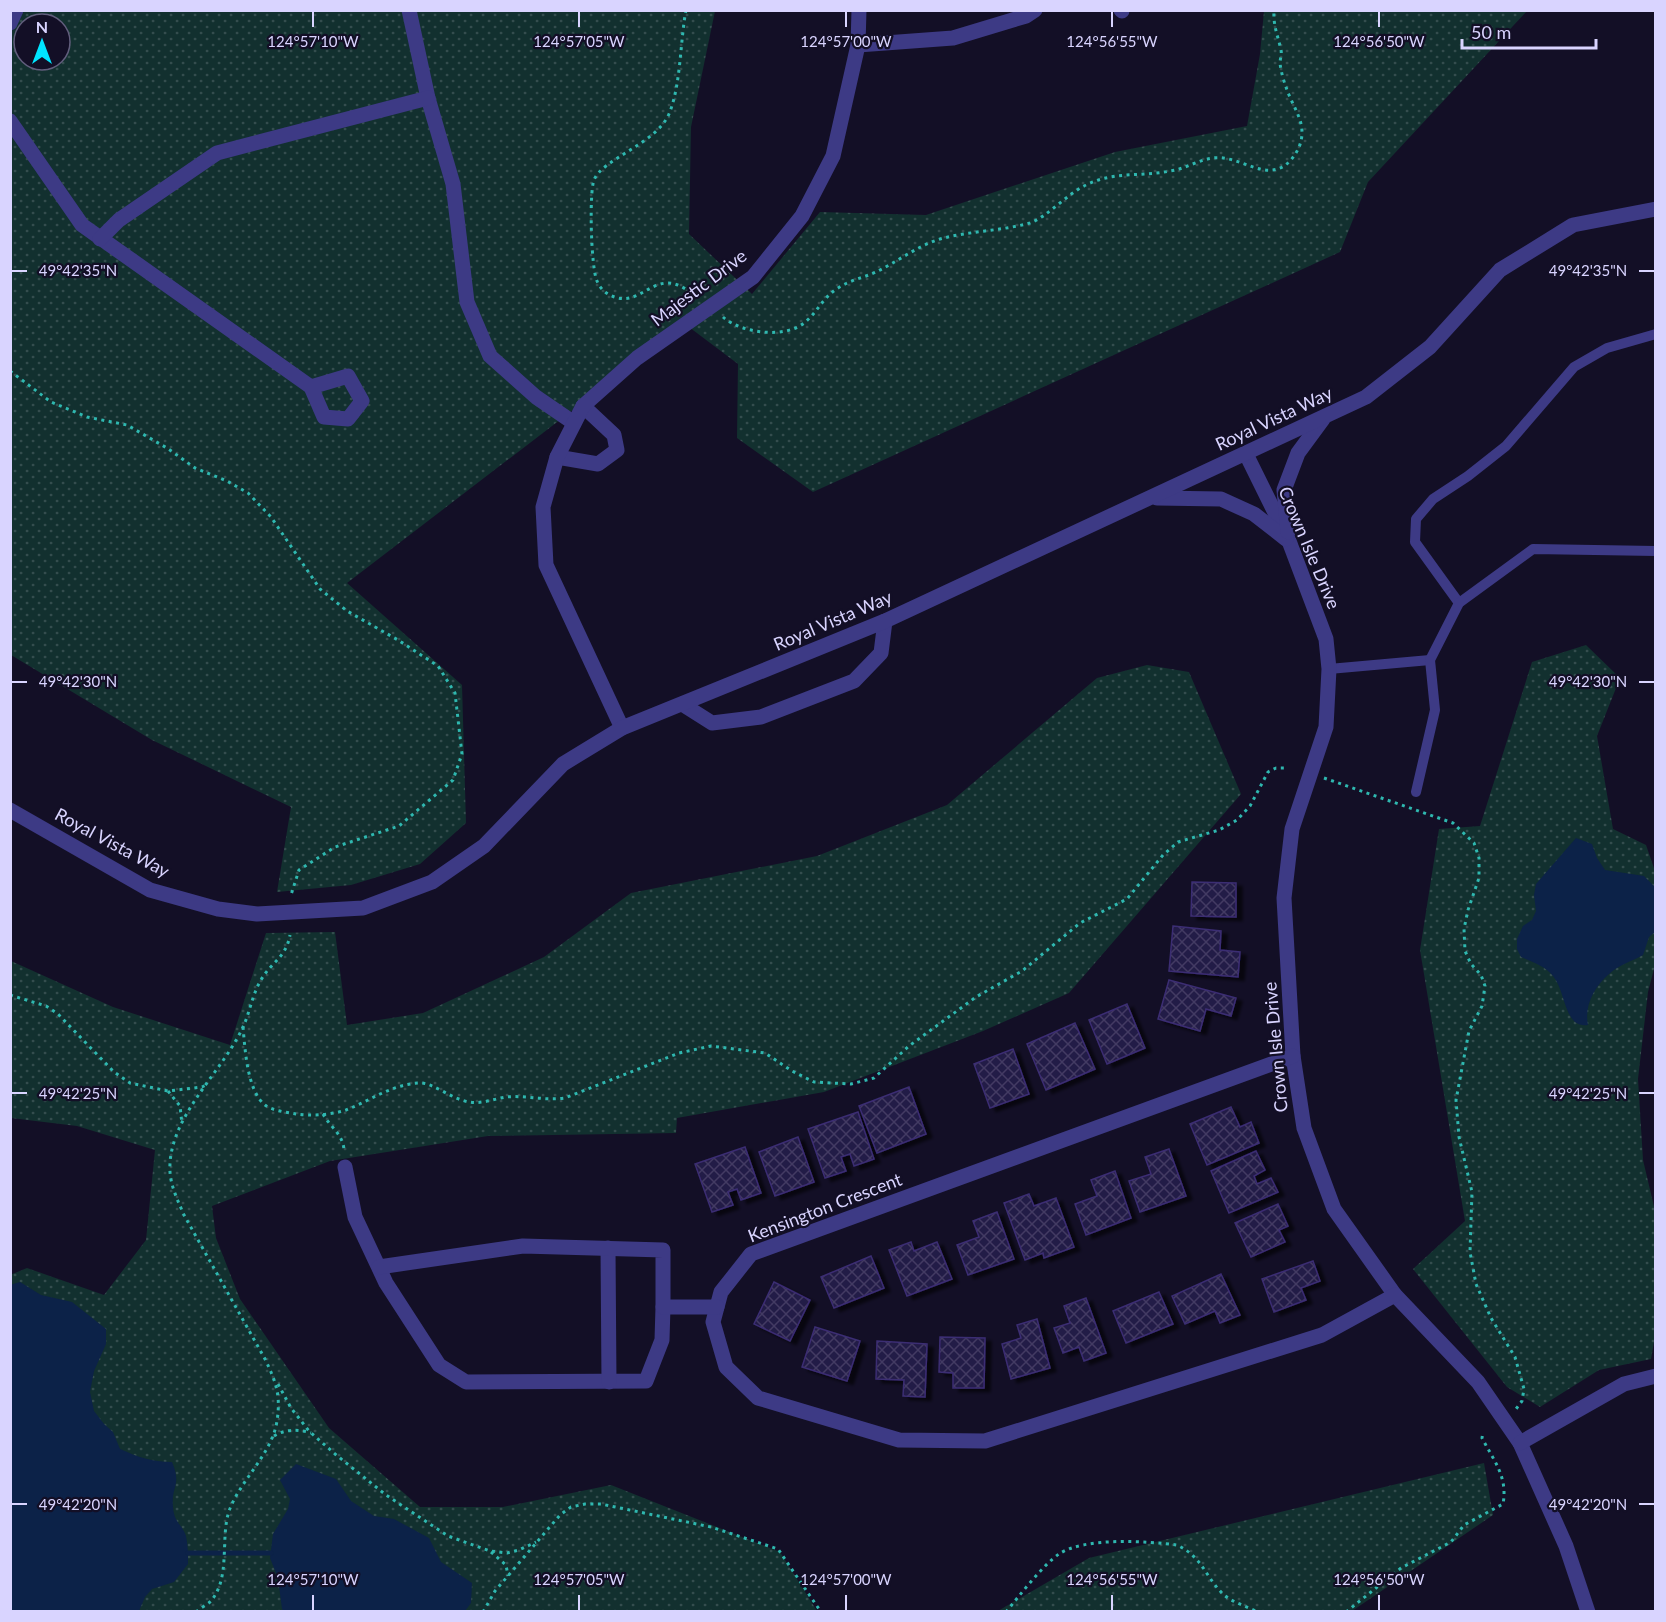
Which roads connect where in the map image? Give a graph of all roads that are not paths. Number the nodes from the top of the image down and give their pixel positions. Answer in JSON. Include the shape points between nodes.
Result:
{"nodes":[{"id":1,"x":16,"y":10,"type":"edge"},
{"id":2,"x":409,"y":10,"type":"edge"},
{"id":3,"x":859,"y":10,"type":"edge"},
{"id":4,"x":1035,"y":10,"type":"edge"},
{"id":5,"x":10,"y":23,"type":"edge"},
{"id":6,"x":858,"y":45,"type":"junction"},
{"id":7,"x":428,"y":98,"type":"junction"},
{"id":8,"x":10,"y":121,"type":"edge"},
{"id":9,"x":1656,"y":209,"type":"edge"},
{"id":10,"x":100,"y":239,"type":"junction"},
{"id":11,"x":1656,"y":334,"type":"edge"},
{"id":12,"x":311,"y":387,"type":"dead end"},
{"id":13,"x":583,"y":406,"type":"junction"},
{"id":14,"x":1324,"y":417,"type":"junction"},
{"id":15,"x":574,"y":423,"type":"junction"},
{"id":16,"x":1246,"y":454,"type":"junction"},
{"id":17,"x":557,"y":457,"type":"junction"},
{"id":18,"x":1153,"y":498,"type":"junction"},
{"id":19,"x":1289,"y":541,"type":"junction"},
{"id":20,"x":1656,"y":551,"type":"edge"},
{"id":21,"x":1458,"y":603,"type":"junction"},
{"id":22,"x":885,"y":621,"type":"junction"},
{"id":23,"x":1430,"y":660,"type":"junction"},
{"id":24,"x":1329,"y":669,"type":"junction"},
{"id":25,"x":682,"y":704,"type":"junction"},
{"id":26,"x":622,"y":728,"type":"junction"},
{"id":27,"x":1416,"y":792,"type":"dead end"},
{"id":28,"x":10,"y":810,"type":"edge"},
{"id":29,"x":1293,"y":1056,"type":"junction"},
{"id":30,"x":345,"y":1167,"type":"road end"},
{"id":31,"x":608,"y":1248,"type":"junction"},
{"id":32,"x":379,"y":1267,"type":"junction"},
{"id":33,"x":1395,"y":1295,"type":"junction"},
{"id":34,"x":663,"y":1307,"type":"junction"},
{"id":35,"x":717,"y":1307,"type":"junction"},
{"id":36,"x":1656,"y":1376,"type":"edge"},
{"id":37,"x":609,"y":1382,"type":"junction"},
{"id":38,"x":1520,"y":1443,"type":"junction"},
{"id":39,"x":1588,"y":1611,"type":"edge"}],
"edges":[{"from":1,"to":5,"type":"street"},
{"from":2,"to":7,"type":"street"},
{"from":3,"to":6,"type":"street","name":"Majestic Drive"},
{"from":4,"to":6,"type":"street","via":[[953,38]]},
{"from":6,"to":13,"type":"street","name":"Majestic Drive","via":[[833,156],[802,216],[753,277],[638,358]]},
{"from":7,"to":10,"type":"street","via":[[217,153],[119,220]]},
{"from":7,"to":15,"type":"street","via":[[453,184],[467,302],[490,356],[536,397]]},
{"from":8,"to":10,"type":"street","via":[[82,225]]},
{"from":9,"to":14,"type":"street","name":"Royal Vista Way","via":[[1573,225],[1500,270],[1431,347],[1366,397]]},
{"from":10,"to":12,"type":"street"},
{"from":11,"to":21,"type":"lane","via":[[1607,348],[1574,367],[1506,446],[1433,499],[1416,519],[1415,542]]},
{"from":13,"to":15,"type":"street","name":"Majestic Drive"},
{"from":13,"to":17,"type":"street","via":[[614,435],[617,450],[598,464]]},
{"from":14,"to":16,"type":"street","name":"Royal Vista Way"},
{"from":14,"to":19,"type":"street","via":[[1298,453],[1284,490]]},
{"from":15,"to":17,"type":"street","name":"Majestic Drive"},
{"from":16,"to":18,"type":"street","name":"Royal Vista Way"},
{"from":16,"to":19,"type":"street","name":"Crown Isle Drive"},
{"from":17,"to":26,"type":"street","name":"Majestic Drive","via":[[543,507],[546,565]]},
{"from":18,"to":19,"type":"street","via":[[1221,499],[1254,514]]},
{"from":18,"to":22,"type":"street","name":"Royal Vista Way"},
{"from":19,"to":24,"type":"street","name":"Crown Isle Drive","via":[[1326,639]]},
{"from":20,"to":21,"type":"lane","via":[[1533,549]]},
{"from":21,"to":23,"type":"lane"},
{"from":22,"to":25,"type":"street","name":"Royal Vista Way"},
{"from":22,"to":25,"type":"street","via":[[881,653],[854,681],[761,717],[712,723]]},
{"from":23,"to":24,"type":"lane"},
{"from":23,"to":27,"type":"lane","via":[[1435,710]]},
{"from":24,"to":29,"type":"street","name":"Crown Isle Drive","via":[[1326,727],[1292,829],[1284,898]]},
{"from":25,"to":26,"type":"street","name":"Royal Vista Way"},
{"from":26,"to":28,"type":"street","name":"Royal Vista Way","via":[[563,764],[484,846],[432,882],[363,908],[257,914],[218,909],[150,890]]},
{"from":29,"to":33,"type":"street","name":"Crown Isle Drive","via":[[1304,1128],[1334,1209]]},
{"from":29,"to":35,"type":"street","name":"Kensington Crescent","via":[[751,1254],[721,1292]]},
{"from":30,"to":32,"type":"street","via":[[355,1216]]},
{"from":31,"to":32,"type":"street","via":[[523,1246]]},
{"from":31,"to":34,"type":"street","via":[[663,1250]]},
{"from":31,"to":37,"type":"street"},
{"from":32,"to":37,"type":"street","via":[[439,1365],[466,1382]]},
{"from":33,"to":35,"type":"street","name":"Kensington Crescent","via":[[1322,1335],[985,1441],[899,1440],[758,1398],[726,1367],[713,1322]]},
{"from":33,"to":38,"type":"street","name":"Crown Isle Drive","via":[[1478,1382]]},
{"from":34,"to":35,"type":"street"},
{"from":34,"to":37,"type":"street","via":[[662,1340],[646,1381]]},
{"from":36,"to":38,"type":"street","via":[[1624,1384]]},
{"from":38,"to":39,"type":"street","name":"Crown Isle Drive","via":[[1566,1546]]}]}
